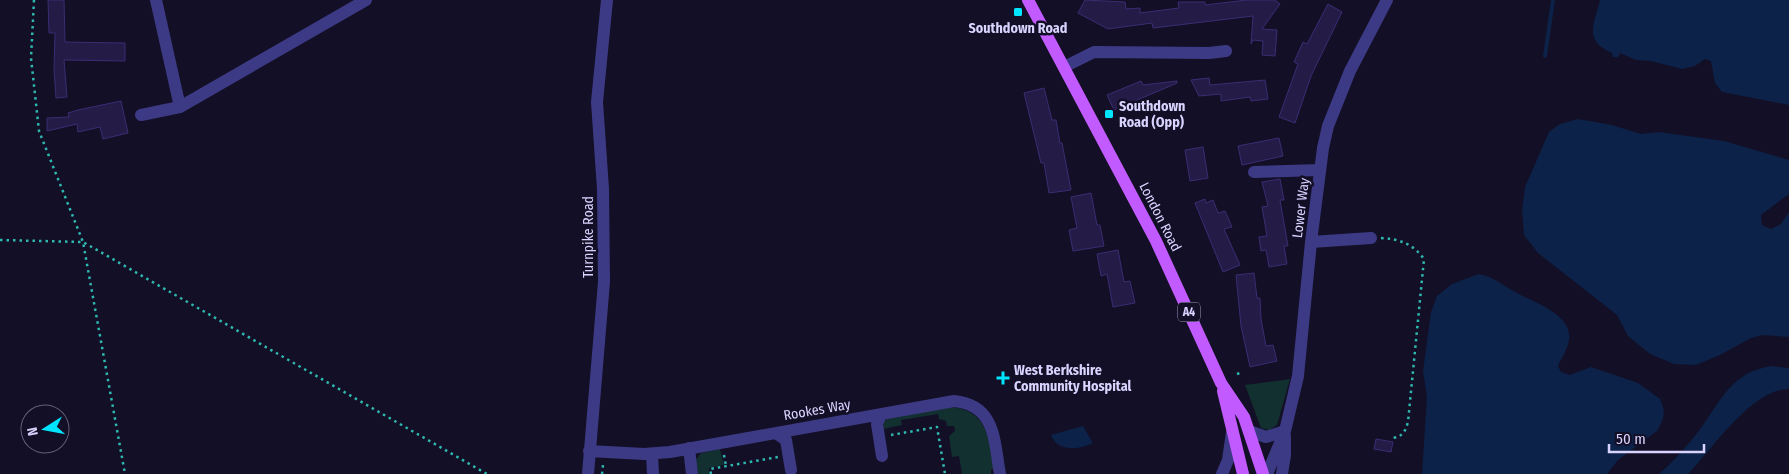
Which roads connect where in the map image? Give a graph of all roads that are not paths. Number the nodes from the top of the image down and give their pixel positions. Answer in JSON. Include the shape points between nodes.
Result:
{"nodes":[{"id":1,"x":156,"y":0,"type":"edge"},
{"id":2,"x":366,"y":0,"type":"edge"},
{"id":3,"x":607,"y":0,"type":"edge"},
{"id":4,"x":1028,"y":0,"type":"edge"},
{"id":5,"x":1387,"y":0,"type":"edge"},
{"id":6,"x":1226,"y":51,"type":"dead end"},
{"id":7,"x":1064,"y":67,"type":"junction"},
{"id":8,"x":180,"y":107,"type":"junction"},
{"id":9,"x":141,"y":115,"type":"dead end"},
{"id":10,"x":1320,"y":170,"type":"junction"},
{"id":11,"x":1254,"y":172,"type":"dead end"},
{"id":12,"x":1371,"y":238,"type":"road end"},
{"id":13,"x":1311,"y":242,"type":"junction"},
{"id":14,"x":1221,"y":383,"type":"junction"},
{"id":15,"x":881,"y":414,"type":"junction"},
{"id":16,"x":1249,"y":431,"type":"junction"},
{"id":17,"x":1285,"y":431,"type":"junction"},
{"id":18,"x":1232,"y":432,"type":"junction"},
{"id":19,"x":776,"y":433,"type":"junction"},
{"id":20,"x":689,"y":448,"type":"junction"},
{"id":21,"x":589,"y":451,"type":"junction"},
{"id":22,"x":652,"y":454,"type":"junction"},
{"id":23,"x":882,"y":456,"type":"dead end"},
{"id":24,"x":786,"y":466,"type":"road end"},
{"id":25,"x":588,"y":474,"type":"edge"},
{"id":26,"x":653,"y":474,"type":"edge"},
{"id":27,"x":692,"y":474,"type":"edge"},
{"id":28,"x":1000,"y":474,"type":"edge"},
{"id":29,"x":1222,"y":474,"type":"edge"},
{"id":30,"x":1243,"y":474,"type":"edge"},
{"id":31,"x":1263,"y":474,"type":"edge"},
{"id":32,"x":1267,"y":474,"type":"edge"},
{"id":33,"x":1282,"y":474,"type":"edge"}],
"edges":[{"from":1,"to":8,"type":"street"},
{"from":2,"to":8,"type":"street"},
{"from":3,"to":21,"type":"street","name":"Turnpike Road","via":[[597,102],[604,282]]},
{"from":4,"to":7,"type":"main road","number":"A4"},
{"from":5,"to":10,"type":"street","name":"Lower Way","via":[[1350,71],[1328,126]]},
{"from":6,"to":7,"type":"street","via":[[1209,54],[1094,52]]},
{"from":7,"to":14,"type":"main road","name":"London Road","number":"A4","via":[[1156,241]]},
{"from":8,"to":9,"type":"street"},
{"from":10,"to":11,"type":"street"},
{"from":10,"to":13,"type":"street","name":"Lower Way"},
{"from":12,"to":13,"type":"street"},
{"from":13,"to":17,"type":"street","name":"Lower Way","via":[[1298,376]]},
{"from":14,"to":16,"type":"main road","name":"London Road","number":"A4","via":[[1244,417]]},
{"from":14,"to":18,"type":"main road","name":"London Road","number":"A4"},
{"from":15,"to":19,"type":"street","name":"Rookes Way"},
{"from":15,"to":23,"type":"street","via":[[877,424]]},
{"from":15,"to":28,"type":"street","name":"Rookes Way","via":[[954,401],[972,404],[988,420]]},
{"from":16,"to":17,"type":"street","via":[[1266,437]]},
{"from":16,"to":31,"type":"main road","name":"London Road","number":"A4"},
{"from":17,"to":32,"type":"street","name":"Lower Way"},
{"from":17,"to":33,"type":"street","name":"Lower Way"},
{"from":18,"to":29,"type":"street","via":[[1228,460]]},
{"from":18,"to":30,"type":"main road","name":"London Road","number":"A4"},
{"from":19,"to":20,"type":"street","name":"Rookes Way"},
{"from":19,"to":24,"type":"street","via":[[786,440]]},
{"from":20,"to":22,"type":"street","name":"Rookes Way"},
{"from":20,"to":27,"type":"street"},
{"from":21,"to":22,"type":"street","name":"Rookes Way"},
{"from":21,"to":25,"type":"street","name":"Turnpike Road"},
{"from":22,"to":26,"type":"street"}]}
